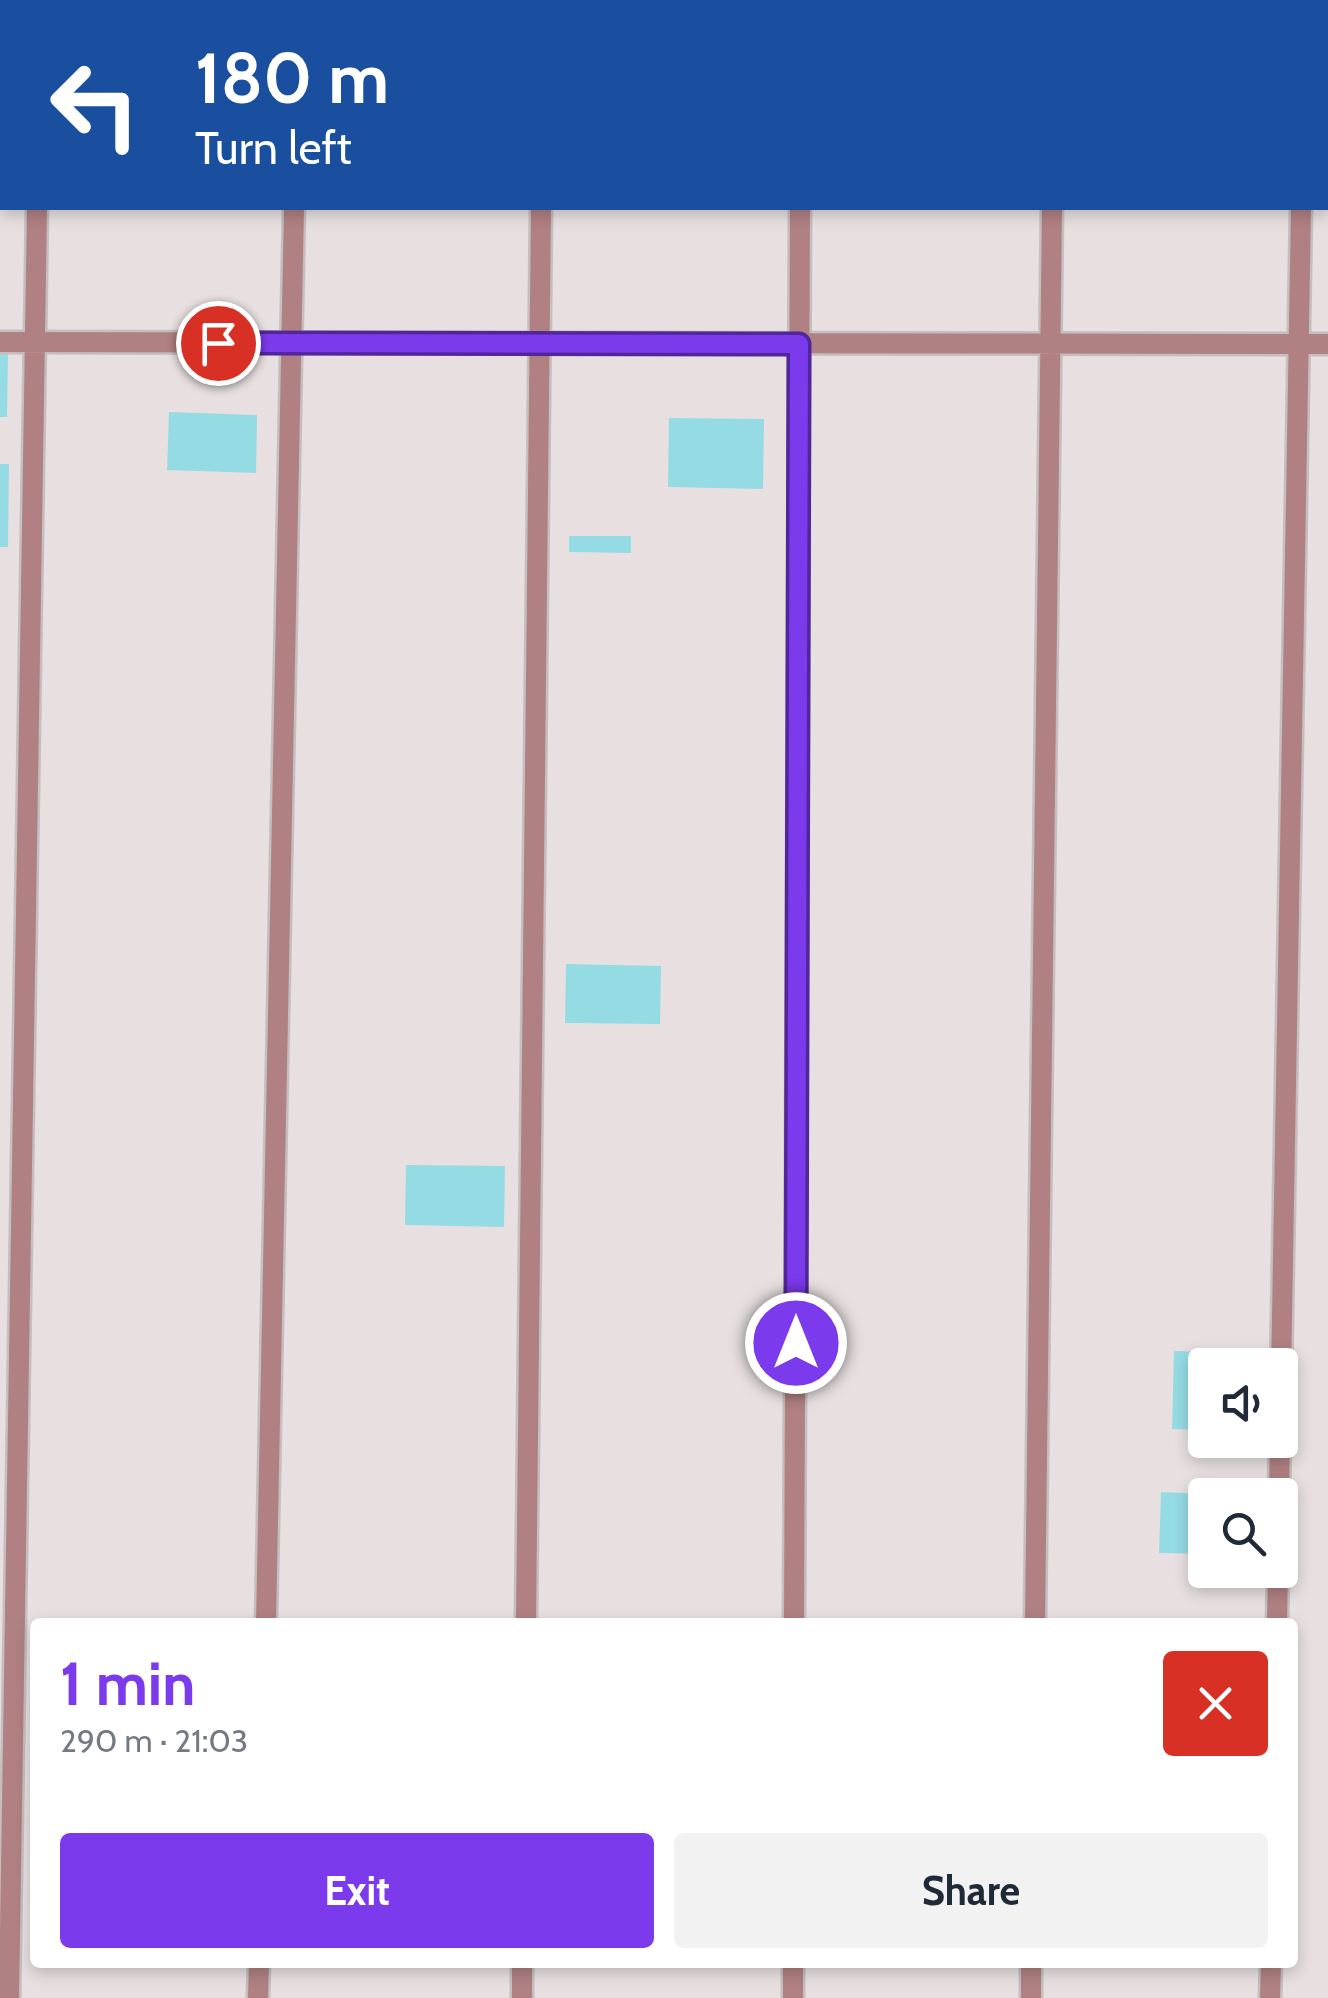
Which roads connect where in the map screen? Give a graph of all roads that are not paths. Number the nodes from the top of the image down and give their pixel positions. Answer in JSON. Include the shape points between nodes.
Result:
{"nodes":[{"id":1,"x":37,"y":210,"type":"edge"},
{"id":2,"x":294,"y":210,"type":"edge"},
{"id":3,"x":541,"y":210,"type":"edge"},
{"id":4,"x":800,"y":210,"type":"edge"},
{"id":5,"x":1052,"y":210,"type":"edge"},
{"id":6,"x":1302,"y":210,"type":"edge"},
{"id":7,"x":0,"y":342,"type":"edge"},
{"id":8,"x":35,"y":342,"type":"junction"},
{"id":9,"x":292,"y":343,"type":"junction"},
{"id":10,"x":540,"y":343,"type":"junction"},
{"id":11,"x":1051,"y":343,"type":"junction"},
{"id":12,"x":799,"y":344,"type":"junction"},
{"id":13,"x":1299,"y":344,"type":"junction"},
{"id":14,"x":1328,"y":344,"type":"edge"},
{"id":15,"x":1282,"y":1348,"type":"edge"},
{"id":16,"x":1278,"y":1588,"type":"edge"},
{"id":17,"x":266,"y":1618,"type":"edge"},
{"id":18,"x":526,"y":1618,"type":"edge"},
{"id":19,"x":794,"y":1618,"type":"edge"},
{"id":20,"x":1035,"y":1618,"type":"edge"},
{"id":21,"x":1277,"y":1618,"type":"edge"},
{"id":22,"x":259,"y":1968,"type":"edge"},
{"id":23,"x":522,"y":1968,"type":"edge"},
{"id":24,"x":793,"y":1968,"type":"edge"},
{"id":25,"x":1031,"y":1968,"type":"edge"},
{"id":26,"x":1271,"y":1968,"type":"edge"},
{"id":27,"x":9,"y":1998,"type":"edge"},
{"id":28,"x":258,"y":1998,"type":"edge"},
{"id":29,"x":522,"y":1998,"type":"edge"},
{"id":30,"x":793,"y":1998,"type":"edge"},
{"id":31,"x":1030,"y":1998,"type":"edge"},
{"id":32,"x":1270,"y":1998,"type":"edge"}],
"edges":[{"from":1,"to":8,"type":"street"},
{"from":2,"to":9,"type":"street"},
{"from":3,"to":10,"type":"street"},
{"from":4,"to":12,"type":"street"},
{"from":5,"to":11,"type":"street"},
{"from":6,"to":13,"type":"street"},
{"from":7,"to":8,"type":"street"},
{"from":8,"to":9,"type":"street"},
{"from":8,"to":27,"type":"street"},
{"from":9,"to":10,"type":"street"},
{"from":9,"to":17,"type":"street"},
{"from":10,"to":12,"type":"street"},
{"from":10,"to":18,"type":"street"},
{"from":11,"to":12,"type":"street"},
{"from":11,"to":13,"type":"street"},
{"from":11,"to":20,"type":"street"},
{"from":12,"to":19,"type":"street"},
{"from":13,"to":14,"type":"street"},
{"from":13,"to":15,"type":"street"},
{"from":16,"to":21,"type":"street"},
{"from":22,"to":28,"type":"street"},
{"from":23,"to":29,"type":"street"},
{"from":24,"to":30,"type":"street"},
{"from":25,"to":31,"type":"street"},
{"from":26,"to":32,"type":"street"}]}
